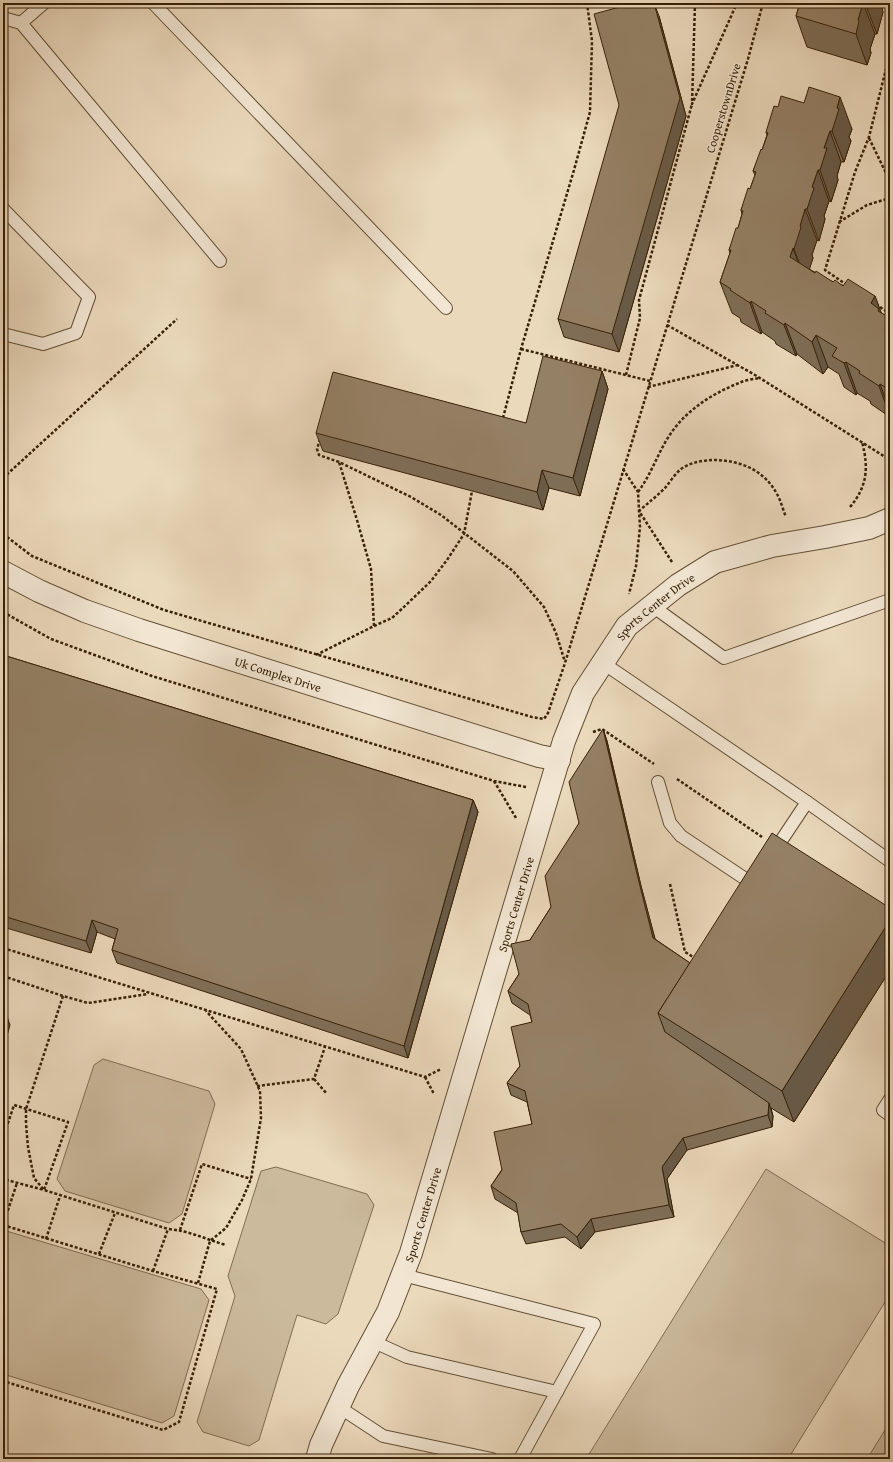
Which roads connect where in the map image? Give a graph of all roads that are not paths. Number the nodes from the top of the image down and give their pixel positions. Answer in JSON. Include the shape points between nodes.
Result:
{"nodes":[{"id":1,"x":44,"y":3,"type":"edge"},
{"id":2,"x":153,"y":3,"type":"edge"},
{"id":3,"x":3,"y":18,"type":"edge"},
{"id":4,"x":21,"y":23,"type":"junction"},
{"id":5,"x":3,"y":209,"type":"edge"},
{"id":6,"x":220,"y":261,"type":"dead end"},
{"id":7,"x":446,"y":308,"type":"dead end"},
{"id":8,"x":3,"y":334,"type":"edge"},
{"id":9,"x":890,"y":519,"type":"edge"},
{"id":10,"x":3,"y":572,"type":"edge"},
{"id":11,"x":890,"y":600,"type":"edge"},
{"id":12,"x":651,"y":605,"type":"junction"},
{"id":13,"x":603,"y":663,"type":"junction"},
{"id":14,"x":559,"y":760,"type":"junction"},
{"id":15,"x":658,"y":782,"type":"dead end"},
{"id":16,"x":807,"y":802,"type":"junction"},
{"id":17,"x":890,"y":861,"type":"edge"},
{"id":18,"x":890,"y":1099,"type":"edge"},
{"id":19,"x":890,"y":1115,"type":"edge"},
{"id":20,"x":403,"y":1275,"type":"junction"},
{"id":21,"x":372,"y":1341,"type":"junction"},
{"id":22,"x":557,"y":1392,"type":"junction"},
{"id":23,"x":339,"y":1407,"type":"junction"},
{"id":24,"x":317,"y":1459,"type":"edge"},
{"id":25,"x":492,"y":1459,"type":"edge"},
{"id":26,"x":520,"y":1459,"type":"edge"}],
"edges":[{"from":1,"to":4,"type":"lane"},
{"from":2,"to":7,"type":"lane"},
{"from":3,"to":4,"type":"lane"},
{"from":4,"to":6,"type":"lane"},
{"from":5,"to":8,"type":"lane","via":[[89,297],[76,333],[43,344]]},
{"from":9,"to":12,"type":"street","name":"Sports Center Drive","via":[[869,528],[772,546],[715,562]]},
{"from":10,"to":14,"type":"street","name":"Uk Complex Drive","via":[[85,611],[139,630],[539,756]]},
{"from":11,"to":12,"type":"lane","via":[[724,658]]},
{"from":12,"to":13,"type":"street","name":"Sports Center Drive","via":[[627,626]]},
{"from":13,"to":14,"type":"street","name":"Sports Center Drive","via":[[583,692]]},
{"from":13,"to":16,"type":"lane"},
{"from":14,"to":20,"type":"street","name":"Sports Center Drive"},
{"from":15,"to":16,"type":"lane","via":[[670,823],[681,836],[747,880],[755,879]]},
{"from":16,"to":17,"type":"lane"},
{"from":18,"to":19,"type":"lane","via":[[883,1110]]},
{"from":20,"to":21,"type":"street","name":"Sports Center Drive","via":[[388,1312]]},
{"from":20,"to":22,"type":"lane","via":[[594,1324]]},
{"from":21,"to":22,"type":"lane","via":[[407,1357]]},
{"from":21,"to":23,"type":"street","name":"Sports Center Drive"},
{"from":22,"to":26,"type":"lane"},
{"from":23,"to":24,"type":"street","name":"Sports Center Drive","via":[[320,1445]]},
{"from":23,"to":25,"type":"lane","via":[[383,1436]]}]}
